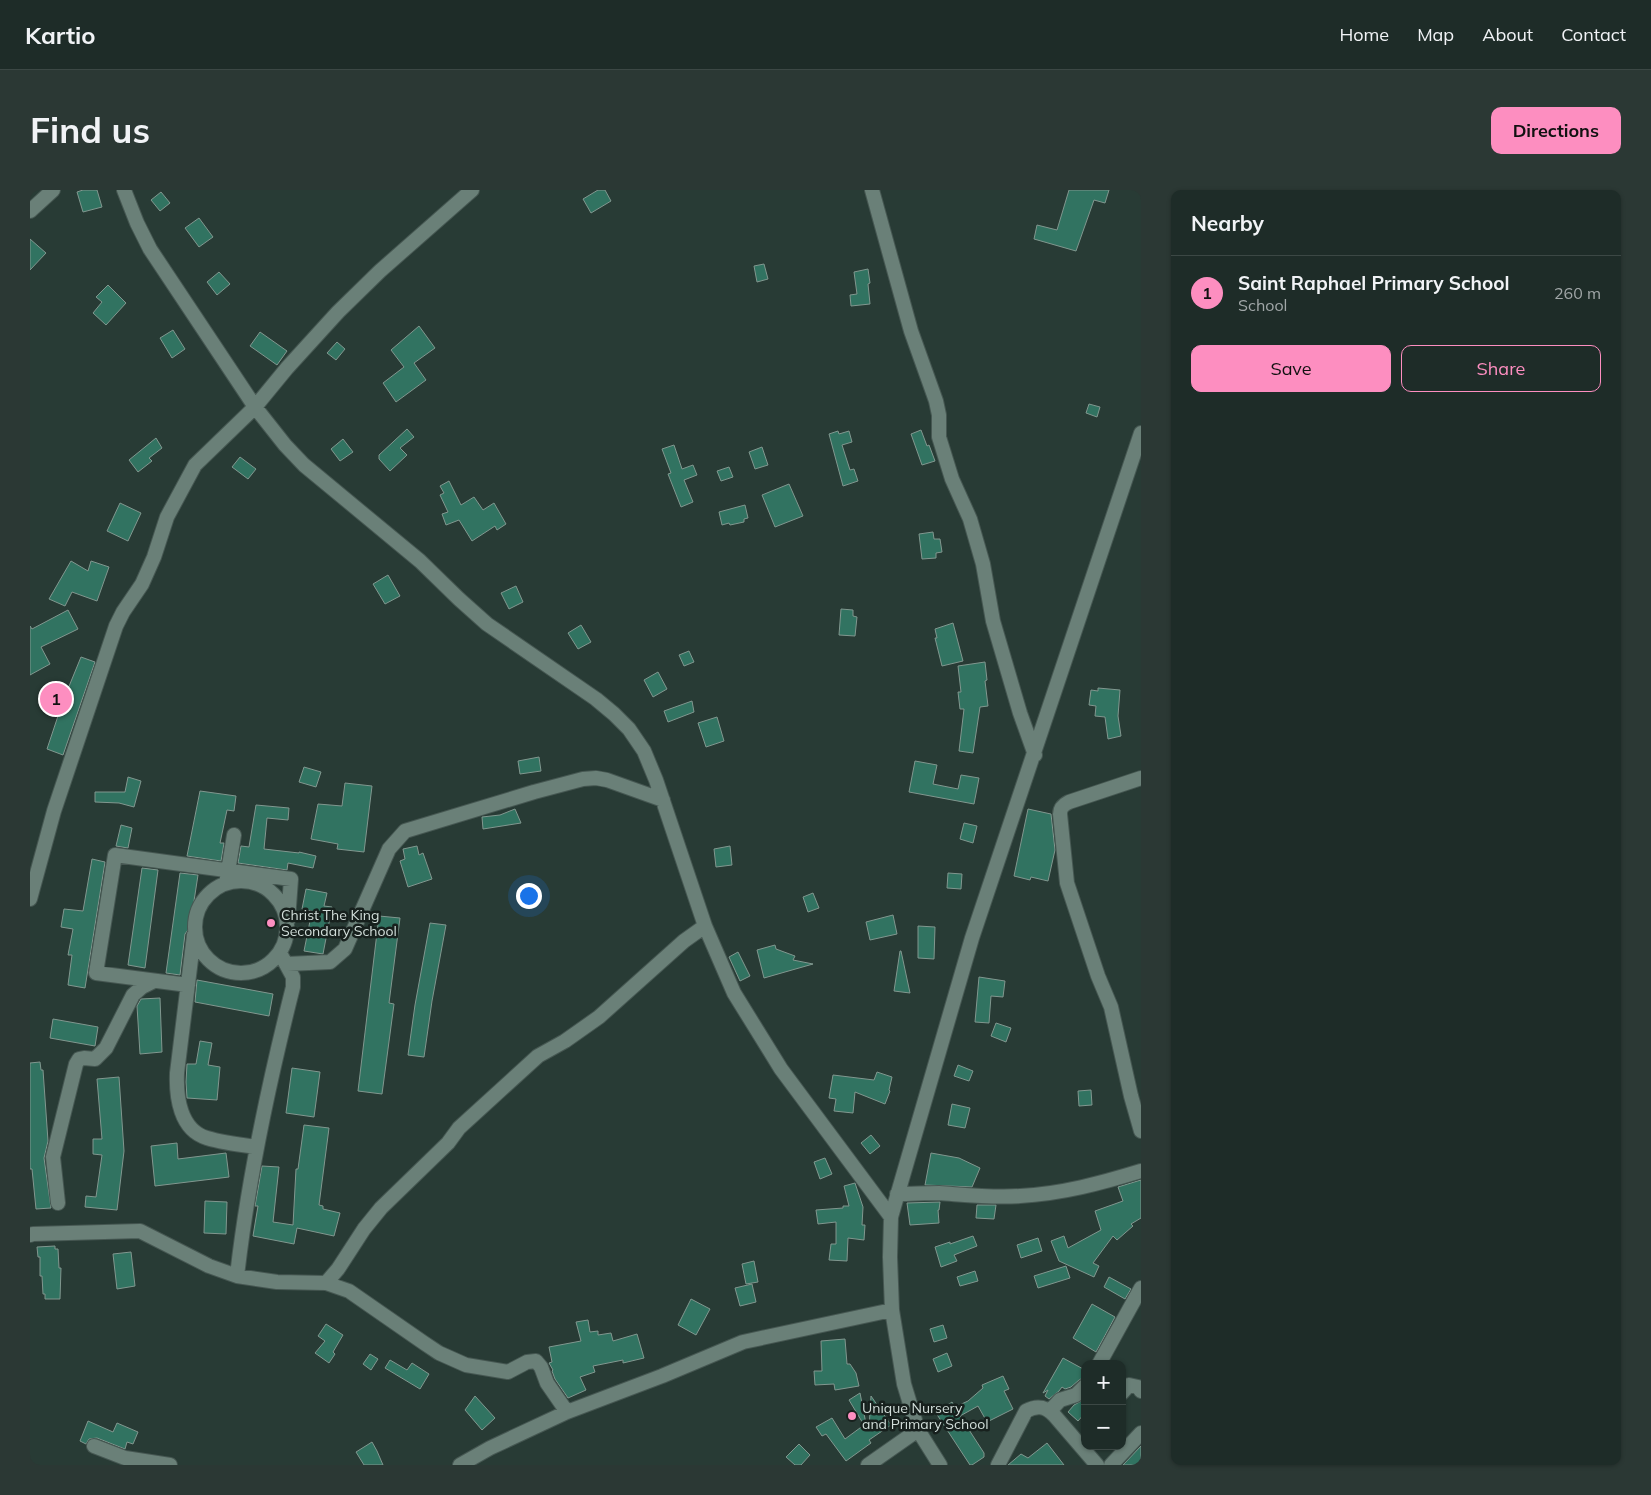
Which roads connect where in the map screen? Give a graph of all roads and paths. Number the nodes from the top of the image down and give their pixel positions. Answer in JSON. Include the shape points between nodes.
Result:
{"nodes":[{"id":1,"x":53,"y":190,"type":"edge"},
{"id":2,"x":124,"y":190,"type":"edge"},
{"id":3,"x":472,"y":190,"type":"edge"},
{"id":4,"x":872,"y":190,"type":"edge"},
{"id":5,"x":30,"y":211,"type":"edge"},
{"id":6,"x":255,"y":407,"type":"junction"},
{"id":7,"x":1141,"y":433,"type":"edge"},
{"id":8,"x":1141,"y":470,"type":"edge"},
{"id":9,"x":1125,"y":480,"type":"junction"},
{"id":10,"x":1035,"y":755,"type":"junction"},
{"id":11,"x":1141,"y":778,"type":"edge"},
{"id":12,"x":663,"y":800,"type":"junction"},
{"id":13,"x":234,"y":835,"type":"dead end"},
{"id":14,"x":227,"y":876,"type":"junction"},
{"id":15,"x":30,"y":899,"type":"edge"},
{"id":16,"x":288,"y":920,"type":"junction"},
{"id":17,"x":705,"y":926,"type":"junction"},
{"id":18,"x":195,"y":927,"type":"junction"},
{"id":19,"x":283,"y":958,"type":"junction"},
{"id":20,"x":154,"y":980,"type":"junction"},
{"id":21,"x":188,"y":985,"type":"junction"},
{"id":22,"x":1141,"y":1131,"type":"edge"},
{"id":23,"x":257,"y":1147,"type":"junction"},
{"id":24,"x":1141,"y":1171,"type":"edge"},
{"id":25,"x":897,"y":1194,"type":"junction"},
{"id":26,"x":58,"y":1203,"type":"dead end"},
{"id":27,"x":891,"y":1217,"type":"junction"},
{"id":28,"x":30,"y":1236,"type":"edge"},
{"id":29,"x":237,"y":1276,"type":"junction"},
{"id":30,"x":326,"y":1283,"type":"junction"},
{"id":31,"x":1141,"y":1288,"type":"edge"},
{"id":32,"x":892,"y":1310,"type":"junction"},
{"id":33,"x":1103,"y":1360,"type":"edge"},
{"id":34,"x":1081,"y":1390,"type":"edge"},
{"id":35,"x":1050,"y":1411,"type":"junction"},
{"id":36,"x":567,"y":1412,"type":"junction"},
{"id":37,"x":918,"y":1430,"type":"junction"},
{"id":38,"x":1141,"y":1432,"type":"edge"},
{"id":39,"x":1081,"y":1438,"type":"edge"},
{"id":40,"x":94,"y":1446,"type":"dead end"},
{"id":41,"x":1088,"y":1450,"type":"edge"},
{"id":42,"x":170,"y":1465,"type":"edge"},
{"id":43,"x":460,"y":1465,"type":"edge"},
{"id":44,"x":868,"y":1465,"type":"edge"},
{"id":45,"x":940,"y":1465,"type":"edge"},
{"id":46,"x":998,"y":1465,"type":"edge"},
{"id":47,"x":1097,"y":1465,"type":"edge"},
{"id":48,"x":1111,"y":1465,"type":"edge"}],
"edges":[{"from":1,"to":5,"type":"street"},
{"from":2,"to":6,"type":"street","via":[[150,249]]},
{"from":3,"to":6,"type":"street","via":[[345,305]]},
{"from":4,"to":10,"type":"street","via":[[911,331],[936,402],[939,437],[983,564],[992,621]]},
{"from":6,"to":12,"type":"street","via":[[304,465],[420,561],[487,624],[614,714],[644,751]]},
{"from":6,"to":15,"type":"street","via":[[195,466],[167,516],[147,574],[116,626],[54,811]]},
{"from":7,"to":9,"type":"street"},
{"from":8,"to":9,"type":"street"},
{"from":9,"to":10,"type":"street"},
{"from":10,"to":25,"type":"street","via":[[972,938]]},
{"from":11,"to":22,"type":"street","via":[[1069,802],[1060,809],[1060,814],[1067,884],[1111,1007]]},
{"from":12,"to":17,"type":"street"},
{"from":12,"to":19,"type":"street","via":[[607,780],[583,779],[406,831],[389,849],[345,948],[330,962]]},
{"from":13,"to":14,"type":"street"},
{"from":14,"to":16,"type":"street","via":[[268,888],[278,897]]},
{"from":14,"to":16,"type":"street","via":[[291,879]]},
{"from":14,"to":18,"type":"street","via":[[202,903]]},
{"from":14,"to":20,"type":"street","via":[[115,855],[96,973]]},
{"from":16,"to":19,"type":"street"},
{"from":17,"to":27,"type":"street","via":[[734,993],[781,1069]]},
{"from":17,"to":30,"type":"street","via":[[599,1017],[538,1056],[459,1128],[448,1143],[381,1208]]},
{"from":18,"to":19,"type":"street","via":[[196,940],[206,956],[232,973],[257,971]]},
{"from":18,"to":21,"type":"street"},
{"from":19,"to":23,"type":"street","via":[[293,977],[293,987]]},
{"from":20,"to":21,"type":"street"},
{"from":20,"to":26,"type":"street","via":[[133,995],[100,1055],[95,1059],[79,1059],[76,1064],[53,1157]]},
{"from":21,"to":23,"type":"street","via":[[177,1073],[176,1092],[180,1108],[187,1122],[206,1138]]},
{"from":23,"to":29,"type":"street"},
{"from":24,"to":25,"type":"street","via":[[1076,1188],[1022,1196]]},
{"from":25,"to":27,"type":"street"},
{"from":27,"to":32,"type":"street"},
{"from":28,"to":29,"type":"street","via":[[140,1231],[209,1266]]},
{"from":29,"to":30,"type":"street","via":[[277,1282]]},
{"from":30,"to":36,"type":"street","via":[[349,1291],[439,1353],[466,1365],[508,1372],[536,1361]]},
{"from":31,"to":33,"type":"street"},
{"from":32,"to":36,"type":"street","via":[[743,1342]]},
{"from":32,"to":37,"type":"street","via":[[904,1384]]},
{"from":34,"to":35,"type":"street","via":[[1060,1400]]},
{"from":35,"to":39,"type":"street"},
{"from":35,"to":46,"type":"street","via":[[1041,1407],[1026,1410]]},
{"from":36,"to":43,"type":"street"},
{"from":37,"to":44,"type":"street"},
{"from":37,"to":45,"type":"street"},
{"from":38,"to":48,"type":"street"},
{"from":40,"to":42,"type":"street","via":[[125,1458]]},
{"from":41,"to":47,"type":"street"}]}
